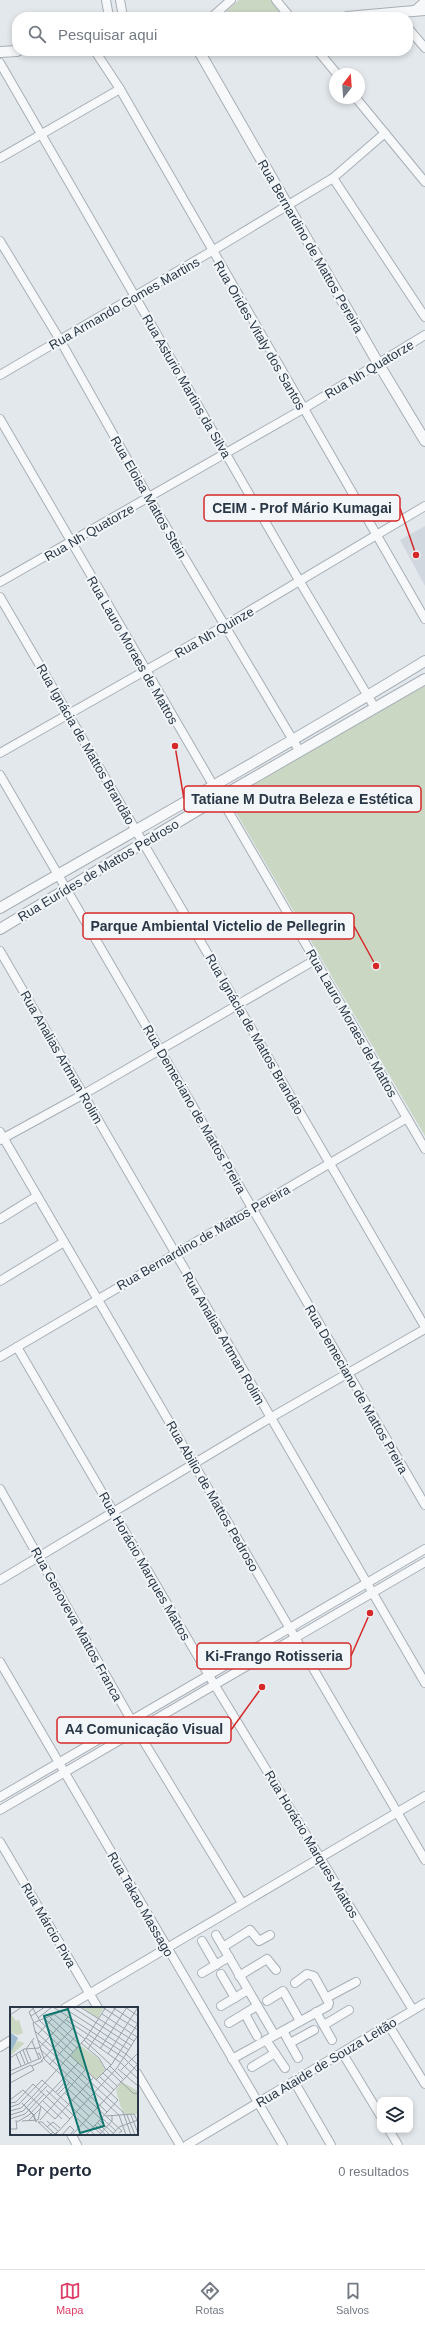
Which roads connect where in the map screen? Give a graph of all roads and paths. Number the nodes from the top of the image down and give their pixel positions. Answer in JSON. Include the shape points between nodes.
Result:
{"nodes":[{"id":1,"x":106,"y":0,"type":"edge"},
{"id":2,"x":120,"y":0,"type":"edge"},
{"id":3,"x":232,"y":0,"type":"edge"},
{"id":4,"x":276,"y":0,"type":"edge"},
{"id":5,"x":425,"y":1,"type":"edge"},
{"id":6,"x":425,"y":10,"type":"edge"},
{"id":7,"x":414,"y":11,"type":"junction"},
{"id":8,"x":108,"y":12,"type":"edge"},
{"id":9,"x":122,"y":12,"type":"edge"},
{"id":10,"x":218,"y":12,"type":"edge"},
{"id":11,"x":286,"y":12,"type":"edge"},
{"id":12,"x":410,"y":12,"type":"edge"},
{"id":13,"x":413,"y":34,"type":"edge"},
{"id":14,"x":425,"y":48,"type":"edge"},
{"id":15,"x":12,"y":51,"type":"edge"},
{"id":16,"x":0,"y":52,"type":"edge"},
{"id":17,"x":98,"y":56,"type":"edge"},
{"id":18,"x":202,"y":56,"type":"edge"},
{"id":19,"x":322,"y":56,"type":"edge"},
{"id":20,"x":0,"y":62,"type":"edge"},
{"id":21,"x":332,"y":68,"type":"edge"},
{"id":22,"x":120,"y":89,"type":"junction"},
{"id":23,"x":361,"y":104,"type":"edge"},
{"id":24,"x":384,"y":133,"type":"junction"},
{"id":25,"x":40,"y":134,"type":"junction"},
{"id":26,"x":0,"y":158,"type":"edge"},
{"id":27,"x":333,"y":178,"type":"junction"},
{"id":28,"x":425,"y":182,"type":"edge"},
{"id":29,"x":288,"y":205,"type":"junction"},
{"id":30,"x":0,"y":241,"type":"edge"},
{"id":31,"x":212,"y":251,"type":"junction"},
{"id":32,"x":135,"y":297,"type":"junction"},
{"id":33,"x":422,"y":307,"type":"edge"},
{"id":34,"x":425,"y":317,"type":"edge"},
{"id":35,"x":425,"y":335,"type":"edge"},
{"id":36,"x":60,"y":340,"type":"junction"},
{"id":37,"x":378,"y":363,"type":"junction"},
{"id":38,"x":0,"y":375,"type":"edge"},
{"id":39,"x":303,"y":409,"type":"junction"},
{"id":40,"x":0,"y":419,"type":"edge"},
{"id":41,"x":425,"y":441,"type":"edge"},
{"id":42,"x":226,"y":453,"type":"junction"},
{"id":43,"x":149,"y":498,"type":"junction"},
{"id":44,"x":425,"y":506,"type":"edge"},
{"id":45,"x":376,"y":534,"type":"junction"},
{"id":46,"x":70,"y":543,"type":"junction"},
{"id":47,"x":0,"y":582,"type":"edge"},
{"id":48,"x":300,"y":582,"type":"junction"},
{"id":49,"x":0,"y":597,"type":"edge"},
{"id":50,"x":425,"y":619,"type":"edge"},
{"id":51,"x":224,"y":626,"type":"junction"},
{"id":52,"x":425,"y":661,"type":"edge"},
{"id":53,"x":147,"y":671,"type":"junction"},
{"id":54,"x":425,"y":679,"type":"edge"},
{"id":55,"x":368,"y":696,"type":"junction"},
{"id":56,"x":375,"y":708,"type":"junction"},
{"id":57,"x":68,"y":713,"type":"junction"},
{"id":58,"x":293,"y":741,"type":"junction"},
{"id":59,"x":300,"y":752,"type":"junction"},
{"id":60,"x":0,"y":753,"type":"edge"},
{"id":61,"x":0,"y":775,"type":"edge"},
{"id":62,"x":212,"y":785,"type":"junction"},
{"id":63,"x":220,"y":798,"type":"junction"},
{"id":64,"x":135,"y":829,"type":"junction"},
{"id":65,"x":144,"y":843,"type":"junction"},
{"id":66,"x":58,"y":874,"type":"junction"},
{"id":67,"x":68,"y":888,"type":"junction"},
{"id":68,"x":0,"y":908,"type":"edge"},
{"id":69,"x":0,"y":929,"type":"edge"},
{"id":70,"x":0,"y":951,"type":"edge"},
{"id":71,"x":315,"y":960,"type":"junction"},
{"id":72,"x":238,"y":1004,"type":"junction"},
{"id":73,"x":161,"y":1050,"type":"junction"},
{"id":74,"x":84,"y":1094,"type":"junction"},
{"id":75,"x":407,"y":1118,"type":"junction"},
{"id":76,"x":1,"y":1137,"type":"edge"},
{"id":77,"x":425,"y":1149,"type":"edge"},
{"id":78,"x":330,"y":1163,"type":"junction"},
{"id":79,"x":37,"y":1196,"type":"junction"},
{"id":80,"x":252,"y":1208,"type":"junction"},
{"id":81,"x":0,"y":1219,"type":"edge"},
{"id":82,"x":64,"y":1242,"type":"junction"},
{"id":83,"x":175,"y":1253,"type":"junction"},
{"id":84,"x":0,"y":1281,"type":"edge"},
{"id":85,"x":98,"y":1299,"type":"junction"},
{"id":86,"x":425,"y":1328,"type":"edge"},
{"id":87,"x":17,"y":1347,"type":"junction"},
{"id":88,"x":0,"y":1357,"type":"edge"},
{"id":89,"x":348,"y":1373,"type":"junction"},
{"id":90,"x":270,"y":1418,"type":"junction"},
{"id":91,"x":194,"y":1464,"type":"junction"},
{"id":92,"x":0,"y":1489,"type":"edge"},
{"id":93,"x":425,"y":1506,"type":"edge"},
{"id":94,"x":113,"y":1512,"type":"junction"},
{"id":95,"x":425,"y":1549,"type":"edge"},
{"id":96,"x":39,"y":1556,"type":"junction"},
{"id":97,"x":425,"y":1562,"type":"edge"},
{"id":98,"x":0,"y":1580,"type":"edge"},
{"id":99,"x":367,"y":1584,"type":"junction"},
{"id":100,"x":372,"y":1592,"type":"junction"},
{"id":101,"x":290,"y":1629,"type":"junction"},
{"id":102,"x":295,"y":1638,"type":"junction"},
{"id":103,"x":0,"y":1662,"type":"edge"},
{"id":104,"x":209,"y":1676,"type":"junction"},
{"id":105,"x":214,"y":1684,"type":"junction"},
{"id":106,"x":425,"y":1684,"type":"edge"},
{"id":107,"x":131,"y":1721,"type":"junction"},
{"id":108,"x":136,"y":1730,"type":"junction"},
{"id":109,"x":59,"y":1763,"type":"junction"},
{"id":110,"x":64,"y":1772,"type":"junction"},
{"id":111,"x":425,"y":1796,"type":"edge"},
{"id":112,"x":0,"y":1797,"type":"edge"},
{"id":113,"x":0,"y":1810,"type":"edge"},
{"id":114,"x":397,"y":1812,"type":"junction"},
{"id":115,"x":0,"y":1842,"type":"edge"},
{"id":116,"x":320,"y":1858,"type":"junction"},
{"id":117,"x":425,"y":1860,"type":"edge"},
{"id":118,"x":242,"y":1903,"type":"junction"},
{"id":119,"x":216,"y":1935,"type":"dead end"},
{"id":120,"x":270,"y":1935,"type":"dead end"},
{"id":121,"x":202,"y":1941,"type":"dead end"},
{"id":122,"x":222,"y":1947,"type":"junction"},
{"id":123,"x":167,"y":1948,"type":"junction"},
{"id":124,"x":229,"y":1957,"type":"junction"},
{"id":125,"x":216,"y":1965,"type":"junction"},
{"id":126,"x":276,"y":1970,"type":"dead end"},
{"id":127,"x":202,"y":1973,"type":"dead end"},
{"id":128,"x":221,"y":1974,"type":"dead end"},
{"id":129,"x":240,"y":1976,"type":"junction"},
{"id":130,"x":356,"y":1982,"type":"dead end"},
{"id":131,"x":296,"y":1983,"type":"dead end"},
{"id":132,"x":248,"y":1990,"type":"junction"},
{"id":133,"x":89,"y":1994,"type":"junction"},
{"id":134,"x":235,"y":1998,"type":"junction"},
{"id":135,"x":326,"y":1998,"type":"junction"},
{"id":136,"x":267,"y":2000,"type":"dead end"},
{"id":137,"x":425,"y":2003,"type":"edge"},
{"id":138,"x":221,"y":2006,"type":"dead end"},
{"id":139,"x":258,"y":2006,"type":"junction"},
{"id":140,"x":67,"y":2007,"type":"edge"},
{"id":141,"x":97,"y":2007,"type":"edge"},
{"id":142,"x":349,"y":2010,"type":"dead end"},
{"id":143,"x":413,"y":2010,"type":"junction"},
{"id":144,"x":316,"y":2012,"type":"junction"},
{"id":145,"x":245,"y":2014,"type":"junction"},
{"id":146,"x":300,"y":2021,"type":"junction"},
{"id":147,"x":229,"y":2023,"type":"dead end"},
{"id":148,"x":388,"y":2024,"type":"junction"},
{"id":149,"x":324,"y":2025,"type":"junction"},
{"id":150,"x":314,"y":2030,"type":"dead end"},
{"id":151,"x":283,"y":2031,"type":"junction"},
{"id":152,"x":274,"y":2034,"type":"junction"},
{"id":153,"x":257,"y":2036,"type":"dead end"},
{"id":154,"x":266,"y":2040,"type":"junction"},
{"id":155,"x":332,"y":2040,"type":"dead end"},
{"id":156,"x":10,"y":2041,"type":"edge"},
{"id":157,"x":290,"y":2043,"type":"junction"},
{"id":158,"x":0,"y":2047,"type":"edge"},
{"id":159,"x":275,"y":2054,"type":"junction"},
{"id":160,"x":343,"y":2054,"type":"junction"},
{"id":161,"x":298,"y":2058,"type":"dead end"},
{"id":162,"x":232,"y":2059,"type":"junction"},
{"id":163,"x":252,"y":2067,"type":"dead end"},
{"id":164,"x":285,"y":2068,"type":"dead end"},
{"id":165,"x":138,"y":2075,"type":"edge"},
{"id":166,"x":294,"y":2083,"type":"junction"},
{"id":167,"x":425,"y":2084,"type":"edge"},
{"id":168,"x":259,"y":2103,"type":"junction"},
{"id":169,"x":377,"y":2110,"type":"edge"},
{"id":170,"x":391,"y":2133,"type":"edge"},
{"id":171,"x":72,"y":2135,"type":"edge"},
{"id":172,"x":78,"y":2145,"type":"edge"},
{"id":173,"x":180,"y":2145,"type":"edge"},
{"id":174,"x":187,"y":2145,"type":"edge"},
{"id":175,"x":284,"y":2145,"type":"edge"},
{"id":176,"x":331,"y":2145,"type":"edge"},
{"id":177,"x":398,"y":2145,"type":"edge"}],
"edges":[{"from":1,"to":8,"type":"street"},
{"from":2,"to":9,"type":"street"},
{"from":3,"to":10,"type":"street"},
{"from":4,"to":11,"type":"street"},
{"from":5,"to":7,"type":"street"},
{"from":6,"to":7,"type":"street"},
{"from":7,"to":12,"type":"street"},
{"from":13,"to":14,"type":"street"},
{"from":15,"to":16,"type":"street"},
{"from":17,"to":22,"type":"street","name":"Rua Orides Vitaly dos Santos"},
{"from":18,"to":29,"type":"street","name":"Rua Bernardino de Mattos Pereira"},
{"from":19,"to":21,"type":"street"},
{"from":20,"to":25,"type":"street","name":"Rua Asturio Martins da Silva"},
{"from":22,"to":25,"type":"street"},
{"from":22,"to":31,"type":"street","name":"Rua Orides Vitaly dos Santos"},
{"from":23,"to":24,"type":"street"},
{"from":24,"to":27,"type":"street","name":"Rua Armando Gomes Martins"},
{"from":24,"to":28,"type":"street"},
{"from":25,"to":26,"type":"street"},
{"from":25,"to":32,"type":"street","name":"Rua Asturio Martins da Silva"},
{"from":27,"to":29,"type":"street","name":"Rua Armando Gomes Martins"},
{"from":27,"to":33,"type":"street"},
{"from":29,"to":31,"type":"street","name":"Rua Armando Gomes Martins"},
{"from":29,"to":37,"type":"street","name":"Rua Bernardino de Mattos Pereira"},
{"from":30,"to":36,"type":"street","name":"Rua Eloisa Mattos Stein"},
{"from":31,"to":32,"type":"street","name":"Rua Armando Gomes Martins"},
{"from":31,"to":39,"type":"street","name":"Rua Orides Vitaly dos Santos"},
{"from":32,"to":36,"type":"street","name":"Rua Armando Gomes Martins"},
{"from":32,"to":42,"type":"street","name":"Rua Asturio Martins da Silva"},
{"from":33,"to":34,"type":"street"},
{"from":35,"to":37,"type":"street","name":"Rua Nh Quatorze"},
{"from":36,"to":38,"type":"street","name":"Rua Armando Gomes Martins"},
{"from":36,"to":43,"type":"street","name":"Rua Eloisa Mattos Stein"},
{"from":37,"to":39,"type":"street","name":"Rua Nh Quatorze"},
{"from":37,"to":41,"type":"street","name":"Rua Bernardino de Mattos Pereira"},
{"from":39,"to":42,"type":"street","name":"Rua Nh Quatorze"},
{"from":39,"to":45,"type":"street","name":"Rua Orides Vitaly dos Santos"},
{"from":40,"to":46,"type":"street","name":"Rua Lauro Moraes de Mattos"},
{"from":42,"to":43,"type":"street","name":"Rua Nh Quatorze"},
{"from":42,"to":48,"type":"street","name":"Rua Asturio Martins da Silva"},
{"from":43,"to":46,"type":"street","name":"Rua Nh Quatorze"},
{"from":43,"to":51,"type":"street","name":"Rua Eloisa Mattos Stein"},
{"from":44,"to":45,"type":"street","name":"Rua Nh Quinze"},
{"from":45,"to":48,"type":"street","name":"Rua Nh Quinze"},
{"from":45,"to":50,"type":"street","name":"Rua Orides Vitaly dos Santos"},
{"from":46,"to":47,"type":"street","name":"Rua Nh Quatorze"},
{"from":46,"to":53,"type":"street","name":"Rua Lauro Moraes de Mattos"},
{"from":48,"to":51,"type":"street","name":"Rua Nh Quinze"},
{"from":48,"to":55,"type":"street","name":"Rua Asturio Martins da Silva"},
{"from":49,"to":57,"type":"street","name":"Rua Ignácia de Mattos Brandão"},
{"from":51,"to":53,"type":"street","name":"Rua Nh Quinze"},
{"from":51,"to":58,"type":"street","name":"Rua Eloisa Mattos Stein"},
{"from":52,"to":55,"type":"street","name":"Rua Eurídes de Mattos Pedroso"},
{"from":53,"to":57,"type":"street","name":"Rua Nh Quinze"},
{"from":53,"to":62,"type":"street","name":"Rua Lauro Moraes de Mattos"},
{"from":54,"to":56,"type":"street","name":"Rua Eurídes de Mattos Pedroso"},
{"from":55,"to":56,"type":"street","name":"Rua Asturio Martins da Silva"},
{"from":55,"to":58,"type":"street","name":"Rua Eurídes de Mattos Pedroso"},
{"from":56,"to":59,"type":"street","name":"Rua Eurídes de Mattos Pedroso"},
{"from":57,"to":60,"type":"street","name":"Rua Nh Quinze"},
{"from":57,"to":64,"type":"street","name":"Rua Ignácia de Mattos Brandão"},
{"from":58,"to":59,"type":"street","name":"Rua Eloisa Mattos Stein"},
{"from":58,"to":62,"type":"street","name":"Rua Eurídes de Mattos Pedroso"},
{"from":59,"to":63,"type":"street","name":"Rua Eurídes de Mattos Pedroso"},
{"from":61,"to":66,"type":"street","name":"Rua Demeciano de Mattos Preira"},
{"from":62,"to":63,"type":"street","name":"Rua Lauro Moraes de Mattos"},
{"from":62,"to":64,"type":"street","name":"Rua Eurídes de Mattos Pedroso"},
{"from":63,"to":65,"type":"street","name":"Rua Eurídes de Mattos Pedroso"},
{"from":63,"to":71,"type":"street","name":"Rua Lauro Moraes de Mattos"},
{"from":64,"to":65,"type":"street","name":"Rua Ignácia de Mattos Brandão"},
{"from":64,"to":66,"type":"street","name":"Rua Eurídes de Mattos Pedroso"},
{"from":65,"to":67,"type":"street","name":"Rua Eurídes de Mattos Pedroso"},
{"from":65,"to":72,"type":"street","name":"Rua Ignácia de Mattos Brandão"},
{"from":66,"to":67,"type":"street","name":"Rua Demeciano de Mattos Preira"},
{"from":66,"to":68,"type":"street","name":"Rua Eurídes de Mattos Pedroso"},
{"from":67,"to":69,"type":"street","name":"Rua Eurídes de Mattos Pedroso"},
{"from":67,"to":73,"type":"street","name":"Rua Demeciano de Mattos Preira"},
{"from":70,"to":74,"type":"street","name":"Rua Analias Artman Rolim"},
{"from":71,"to":72,"type":"street"},
{"from":71,"to":75,"type":"street","name":"Rua Lauro Moraes de Mattos"},
{"from":72,"to":73,"type":"street"},
{"from":72,"to":78,"type":"street","name":"Rua Ignácia de Mattos Brandão"},
{"from":73,"to":74,"type":"street"},
{"from":73,"to":80,"type":"street","name":"Rua Demeciano de Mattos Preira"},
{"from":74,"to":76,"type":"street"},
{"from":74,"to":83,"type":"street","name":"Rua Analias Artman Rolim"},
{"from":75,"to":77,"type":"street","name":"Rua Lauro Moraes de Mattos"},
{"from":75,"to":78,"type":"street","name":"Rua Bernardino de Mattos Pereira"},
{"from":76,"to":79,"type":"street","name":"Rua Abilio de Mattos Pedroso"},
{"from":78,"to":80,"type":"street","name":"Rua Bernardino de Mattos Pereira"},
{"from":78,"to":86,"type":"street","name":"Rua Ignácia de Mattos Brandão"},
{"from":79,"to":81,"type":"street"},
{"from":79,"to":82,"type":"street","name":"Rua Abilio de Mattos Pedroso"},
{"from":80,"to":83,"type":"street","name":"Rua Bernardino de Mattos Pereira"},
{"from":80,"to":89,"type":"street","name":"Rua Demeciano de Mattos Preira"},
{"from":82,"to":84,"type":"street"},
{"from":82,"to":85,"type":"street","name":"Rua Abilio de Mattos Pedroso"},
{"from":83,"to":85,"type":"street","name":"Rua Bernardino de Mattos Pereira"},
{"from":83,"to":90,"type":"street","name":"Rua Analias Artman Rolim"},
{"from":85,"to":87,"type":"street","name":"Rua Bernardino de Mattos Pereira"},
{"from":85,"to":91,"type":"street","name":"Rua Abilio de Mattos Pedroso"},
{"from":86,"to":89,"type":"street"},
{"from":87,"to":88,"type":"street","name":"Rua Bernardino de Mattos Pereira"},
{"from":87,"to":94,"type":"street","name":"Rua Horácio Marques Mattos"},
{"from":89,"to":90,"type":"street"},
{"from":89,"to":93,"type":"street","name":"Rua Demeciano de Mattos Preira"},
{"from":90,"to":91,"type":"street"},
{"from":90,"to":99,"type":"street","name":"Rua Analias Artman Rolim"},
{"from":91,"to":94,"type":"street"},
{"from":91,"to":101,"type":"street","name":"Rua Abilio de Mattos Pedroso"},
{"from":92,"to":96,"type":"street","name":"Rua Genoveva Mattos Franca"},
{"from":94,"to":96,"type":"street"},
{"from":94,"to":104,"type":"street","name":"Rua Horácio Marques Mattos"},
{"from":95,"to":99,"type":"street"},
{"from":96,"to":98,"type":"street"},
{"from":96,"to":107,"type":"street","name":"Rua Genoveva Mattos Franca"},
{"from":97,"to":100,"type":"street"},
{"from":99,"to":100,"type":"street","name":"Rua Analias Artman Rolim"},
{"from":99,"to":101,"type":"street"},
{"from":100,"to":102,"type":"street"},
{"from":100,"to":106,"type":"street","name":"Rua Analias Artman Rolim"},
{"from":101,"to":102,"type":"street","name":"Rua Abilio de Mattos Pedroso"},
{"from":101,"to":104,"type":"street"},
{"from":102,"to":105,"type":"street"},
{"from":102,"to":114,"type":"street","name":"Rua Abilio de Mattos Pedroso"},
{"from":103,"to":109,"type":"street","name":"Rua Takao Massago"},
{"from":104,"to":105,"type":"street","name":"Rua Horácio Marques Mattos"},
{"from":104,"to":107,"type":"street"},
{"from":105,"to":108,"type":"street"},
{"from":105,"to":116,"type":"street","name":"Rua Horácio Marques Mattos"},
{"from":107,"to":108,"type":"street","name":"Rua Genoveva Mattos Franca"},
{"from":107,"to":109,"type":"street"},
{"from":108,"to":110,"type":"street"},
{"from":108,"to":118,"type":"street","name":"Rua Genoveva Mattos Franca"},
{"from":109,"to":110,"type":"street","name":"Rua Takao Massago"},
{"from":109,"to":112,"type":"street"},
{"from":110,"to":113,"type":"street"},
{"from":110,"to":123,"type":"street","name":"Rua Takao Massago"},
{"from":111,"to":114,"type":"street"},
{"from":114,"to":116,"type":"street"},
{"from":114,"to":117,"type":"street","name":"Rua Abilio de Mattos Pedroso"},
{"from":115,"to":133,"type":"street","name":"Rua Márcio Piva"},
{"from":116,"to":118,"type":"street"},
{"from":116,"to":143,"type":"street","name":"Rua Horácio Marques Mattos"},
{"from":118,"to":123,"type":"street"},
{"from":119,"to":122,"type":"street"},
{"from":120,"to":122,"type":"street","via":[[259,1941],[250,1930]]},
{"from":121,"to":125,"type":"street"},
{"from":122,"to":124,"type":"street"},
{"from":123,"to":133,"type":"street"},
{"from":123,"to":162,"type":"street","name":"Rua Takao Massago"},
{"from":124,"to":125,"type":"street"},
{"from":124,"to":129,"type":"street"},
{"from":125,"to":127,"type":"street"},
{"from":126,"to":129,"type":"street","via":[[267,1959]]},
{"from":128,"to":134,"type":"street"},
{"from":129,"to":132,"type":"street"},
{"from":130,"to":135,"type":"street"},
{"from":131,"to":135,"type":"street","via":[[307,1974],[311,1974]]},
{"from":132,"to":134,"type":"street"},
{"from":132,"to":139,"type":"street"},
{"from":133,"to":140,"type":"street"},
{"from":133,"to":141,"type":"street","name":"Rua Márcio Piva"},
{"from":134,"to":138,"type":"street"},
{"from":135,"to":144,"type":"street","via":[[328,2006]]},
{"from":136,"to":146,"type":"street","via":[[283,1991]]},
{"from":137,"to":143,"type":"street","name":"Rua Ataide de Souza Leitão"},
{"from":139,"to":145,"type":"street"},
{"from":139,"to":152,"type":"street"},
{"from":142,"to":149,"type":"street"},
{"from":143,"to":148,"type":"street","name":"Rua Ataide de Souza Leitão"},
{"from":144,"to":146,"type":"street"},
{"from":144,"to":149,"type":"street"},
{"from":145,"to":147,"type":"street"},
{"from":145,"to":153,"type":"street"},
{"from":146,"to":151,"type":"street"},
{"from":148,"to":160,"type":"street","name":"Rua Ataide de Souza Leitão"},
{"from":148,"to":167,"type":"street"},
{"from":149,"to":155,"type":"street"},
{"from":150,"to":157,"type":"street"},
{"from":151,"to":152,"type":"street"},
{"from":151,"to":157,"type":"street"},
{"from":152,"to":154,"type":"street"},
{"from":154,"to":159,"type":"street"},
{"from":154,"to":162,"type":"street"},
{"from":156,"to":158,"type":"street"},
{"from":157,"to":161,"type":"street"},
{"from":159,"to":163,"type":"street"},
{"from":159,"to":164,"type":"street"},
{"from":160,"to":166,"type":"street","name":"Rua Ataide de Souza Leitão"},
{"from":160,"to":169,"type":"street"},
{"from":162,"to":168,"type":"street","name":"Rua Takao Massago"},
{"from":165,"to":173,"type":"street"},
{"from":166,"to":168,"type":"street","name":"Rua Ataide de Souza Leitão"},
{"from":166,"to":176,"type":"street"},
{"from":168,"to":174,"type":"street","name":"Rua Ataide de Souza Leitão"},
{"from":168,"to":175,"type":"street","name":"Rua Takao Massago"},
{"from":170,"to":177,"type":"street"},
{"from":171,"to":172,"type":"street"}]}
